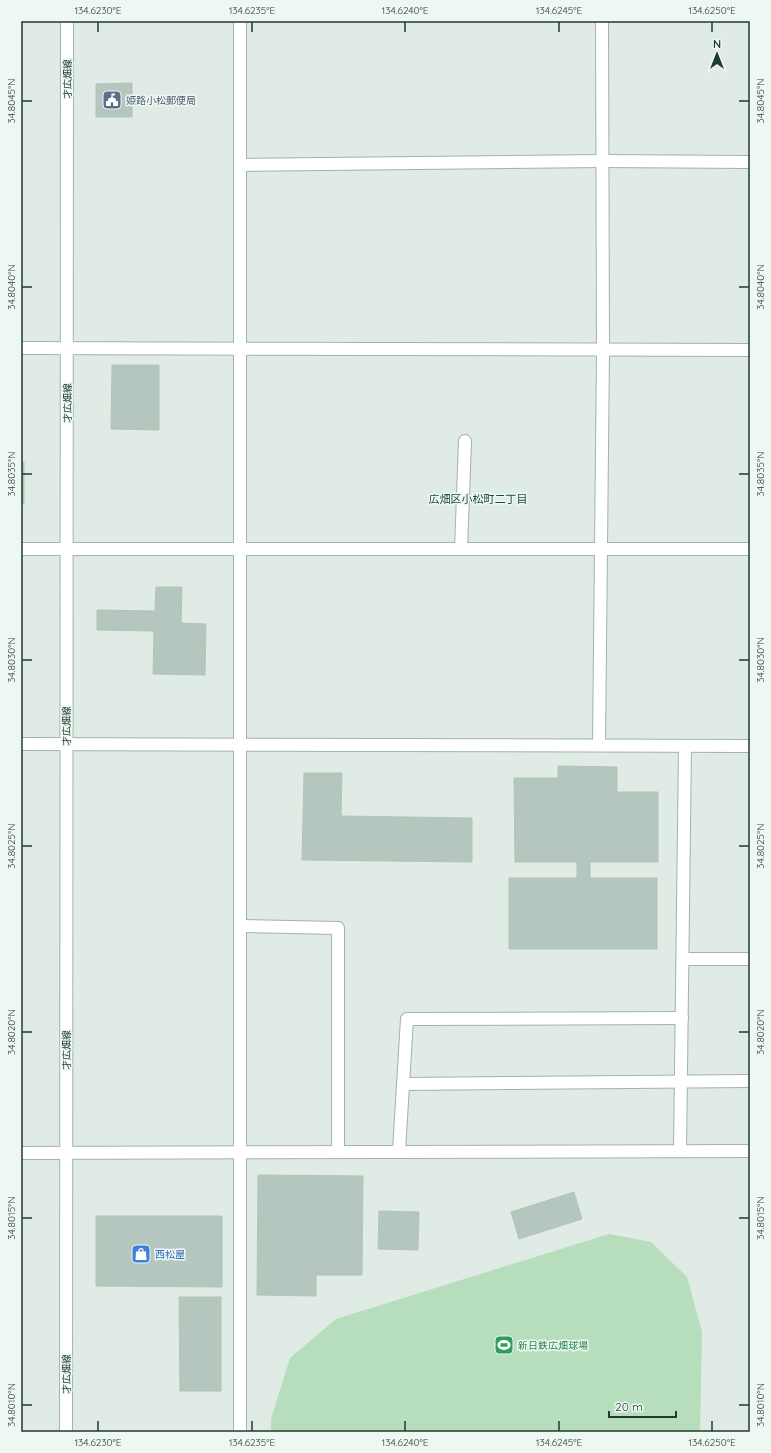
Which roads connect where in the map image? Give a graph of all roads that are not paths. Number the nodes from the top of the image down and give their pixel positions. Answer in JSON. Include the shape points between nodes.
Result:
{"nodes":[{"id":1,"x":67,"y":21,"type":"edge"},
{"id":2,"x":240,"y":21,"type":"edge"},
{"id":3,"x":602,"y":21,"type":"edge"},
{"id":4,"x":602,"y":161,"type":"junction"},
{"id":5,"x":750,"y":162,"type":"edge"},
{"id":6,"x":240,"y":165,"type":"junction"},
{"id":7,"x":21,"y":348,"type":"edge"},
{"id":8,"x":67,"y":348,"type":"junction"},
{"id":9,"x":240,"y":349,"type":"junction"},
{"id":10,"x":603,"y":350,"type":"junction"},
{"id":11,"x":750,"y":350,"type":"edge"},
{"id":12,"x":465,"y":441,"type":"dead end"},
{"id":13,"x":21,"y":549,"type":"edge"},
{"id":14,"x":461,"y":549,"type":"junction"},
{"id":15,"x":602,"y":549,"type":"junction"},
{"id":16,"x":750,"y":549,"type":"edge"},
{"id":17,"x":66,"y":550,"type":"junction"},
{"id":18,"x":240,"y":550,"type":"junction"},
{"id":19,"x":21,"y":744,"type":"edge"},
{"id":20,"x":66,"y":744,"type":"junction"},
{"id":21,"x":240,"y":744,"type":"junction"},
{"id":22,"x":599,"y":745,"type":"junction"},
{"id":23,"x":685,"y":746,"type":"junction"},
{"id":24,"x":750,"y":746,"type":"edge"},
{"id":25,"x":240,"y":926,"type":"junction"},
{"id":26,"x":683,"y":959,"type":"junction"},
{"id":27,"x":750,"y":959,"type":"edge"},
{"id":28,"x":682,"y":1018,"type":"junction"},
{"id":29,"x":681,"y":1081,"type":"junction"},
{"id":30,"x":750,"y":1081,"type":"edge"},
{"id":31,"x":403,"y":1084,"type":"junction"},
{"id":32,"x":338,"y":1151,"type":"junction"},
{"id":33,"x":399,"y":1151,"type":"junction"},
{"id":34,"x":680,"y":1151,"type":"junction"},
{"id":35,"x":750,"y":1151,"type":"edge"},
{"id":36,"x":66,"y":1152,"type":"junction"},
{"id":37,"x":240,"y":1152,"type":"junction"},
{"id":38,"x":21,"y":1153,"type":"edge"},
{"id":39,"x":66,"y":1432,"type":"edge"},
{"id":40,"x":240,"y":1432,"type":"edge"}],
"edges":[{"from":1,"to":8,"type":"street","name":"才広畑線"},
{"from":2,"to":6,"type":"street"},
{"from":3,"to":4,"type":"street"},
{"from":4,"to":5,"type":"street"},
{"from":4,"to":6,"type":"street"},
{"from":4,"to":10,"type":"street"},
{"from":6,"to":9,"type":"street"},
{"from":7,"to":8,"type":"street"},
{"from":8,"to":9,"type":"street"},
{"from":8,"to":17,"type":"street","name":"才広畑線"},
{"from":9,"to":10,"type":"street"},
{"from":9,"to":18,"type":"street"},
{"from":10,"to":11,"type":"street"},
{"from":10,"to":15,"type":"street"},
{"from":12,"to":14,"type":"street"},
{"from":13,"to":17,"type":"street"},
{"from":14,"to":15,"type":"street"},
{"from":14,"to":18,"type":"street"},
{"from":15,"to":16,"type":"street"},
{"from":15,"to":22,"type":"street"},
{"from":17,"to":18,"type":"street"},
{"from":17,"to":20,"type":"street","name":"才広畑線"},
{"from":18,"to":21,"type":"street"},
{"from":19,"to":20,"type":"street"},
{"from":20,"to":21,"type":"street"},
{"from":20,"to":36,"type":"street","name":"才広畑線"},
{"from":21,"to":22,"type":"street"},
{"from":21,"to":25,"type":"street"},
{"from":22,"to":23,"type":"street"},
{"from":23,"to":24,"type":"street"},
{"from":23,"to":26,"type":"street"},
{"from":25,"to":32,"type":"street","via":[[338,928]]},
{"from":25,"to":37,"type":"street"},
{"from":26,"to":27,"type":"street"},
{"from":26,"to":28,"type":"street"},
{"from":28,"to":29,"type":"street"},
{"from":28,"to":31,"type":"street","via":[[407,1019]]},
{"from":29,"to":30,"type":"street"},
{"from":29,"to":31,"type":"street"},
{"from":29,"to":34,"type":"street"},
{"from":31,"to":33,"type":"street"},
{"from":32,"to":33,"type":"street"},
{"from":32,"to":37,"type":"street"},
{"from":33,"to":34,"type":"street"},
{"from":34,"to":35,"type":"street"},
{"from":36,"to":37,"type":"street"},
{"from":36,"to":38,"type":"street"},
{"from":36,"to":39,"type":"street","name":"才広畑線"},
{"from":37,"to":40,"type":"street"}]}
